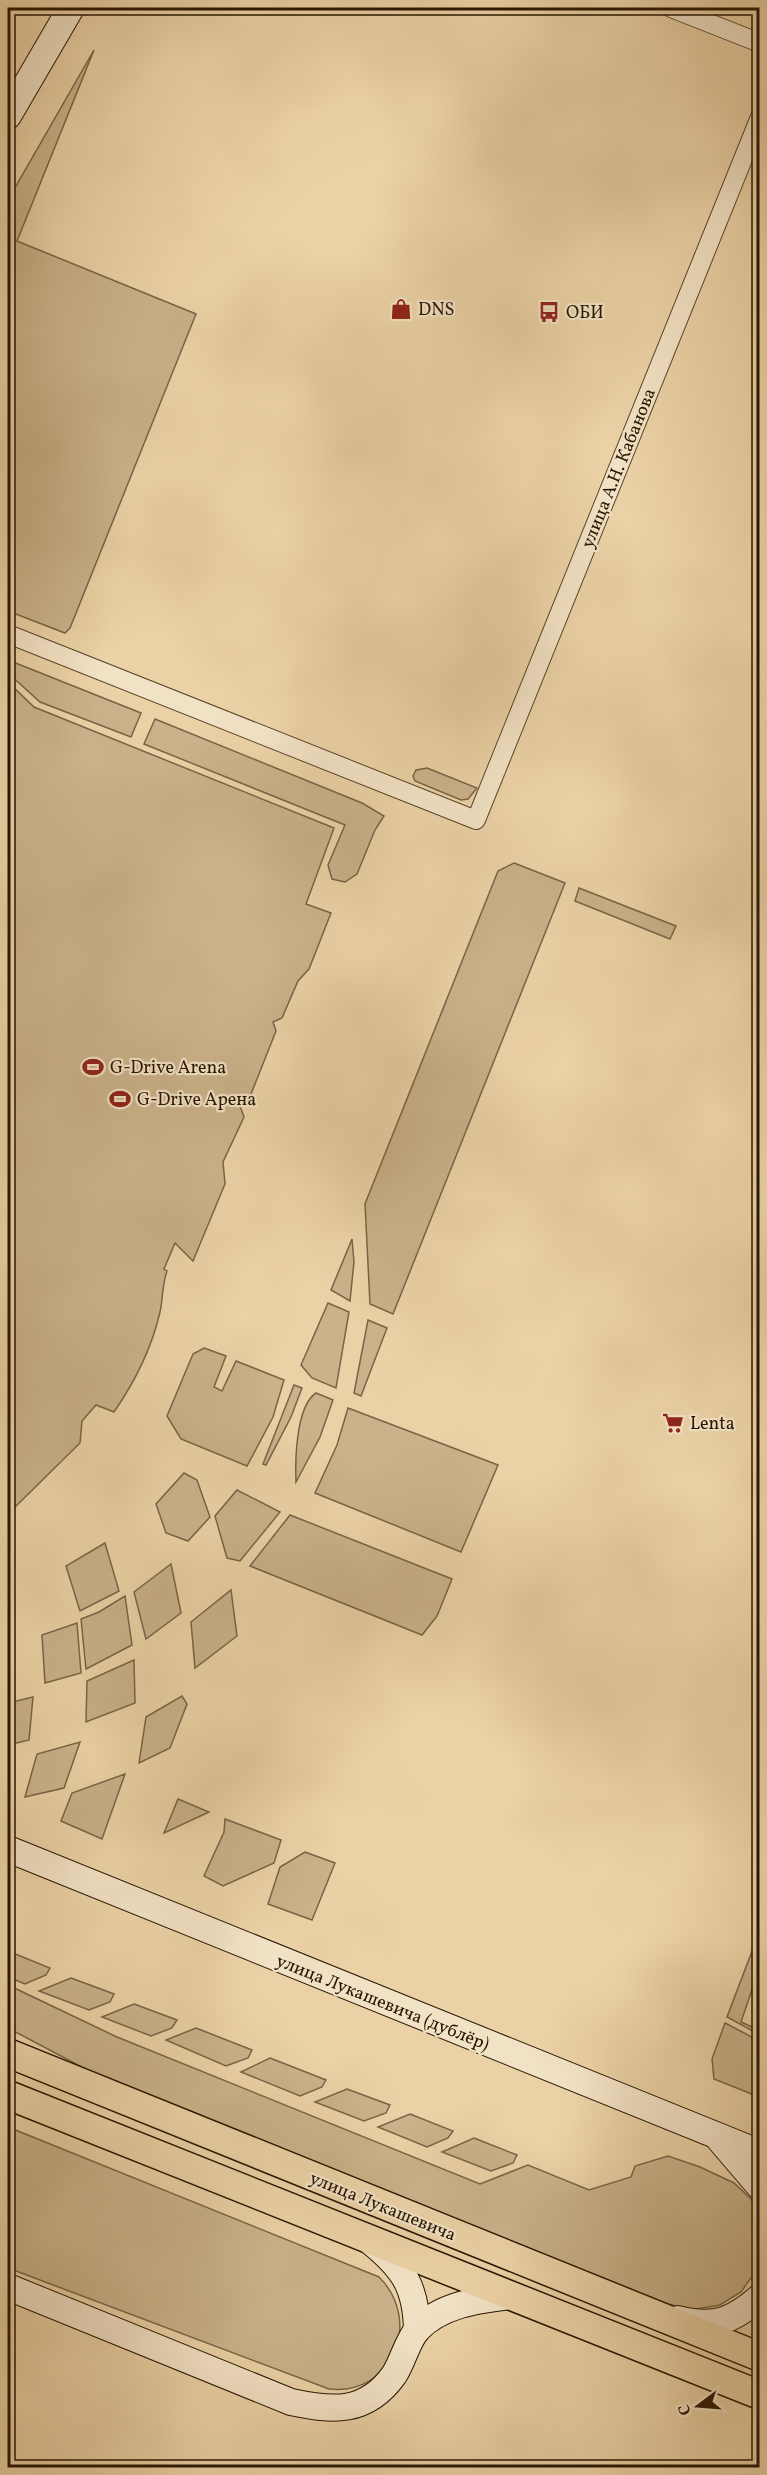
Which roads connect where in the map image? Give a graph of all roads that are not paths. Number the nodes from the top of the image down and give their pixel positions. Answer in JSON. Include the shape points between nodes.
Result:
{"nodes":[{"id":1,"x":71,"y":8,"type":"edge"},
{"id":2,"x":671,"y":8,"type":"edge"},
{"id":3,"x":759,"y":43,"type":"edge"},
{"id":4,"x":8,"y":116,"type":"edge"},
{"id":5,"x":759,"y":117,"type":"edge"},
{"id":6,"x":8,"y":634,"type":"edge"},
{"id":7,"x":8,"y":1850,"type":"edge"},
{"id":8,"x":8,"y":2053,"type":"edge"},
{"id":9,"x":8,"y":2095,"type":"edge"},
{"id":10,"x":717,"y":2136,"type":"junction"},
{"id":11,"x":759,"y":2153,"type":"edge"},
{"id":12,"x":759,"y":2187,"type":"edge"},
{"id":13,"x":366,"y":2238,"type":"junction"},
{"id":14,"x":8,"y":2287,"type":"edge"},
{"id":15,"x":511,"y":2296,"type":"junction"},
{"id":16,"x":759,"y":2297,"type":"edge"},
{"id":17,"x":641,"y":2310,"type":"junction"},
{"id":18,"x":417,"y":2330,"type":"junction"},
{"id":19,"x":759,"y":2357,"type":"edge"},
{"id":20,"x":759,"y":2395,"type":"edge"}],
"edges":[{"from":1,"to":4,"type":"street"},
{"from":2,"to":3,"type":"street"},
{"from":5,"to":6,"type":"street","name":"улица А.Н. Кабанова","via":[[476,820]]},
{"from":7,"to":10,"type":"street","name":"улица Лукашевича (дублёр)"},
{"from":8,"to":17,"type":"main road","name":"улица Лукашевича"},
{"from":9,"to":13,"type":"main road","name":"улица Лукашевича"},
{"from":10,"to":11,"type":"street","name":"улица Лукашевича (дублёр)"},
{"from":10,"to":12,"type":"street"},
{"from":13,"to":15,"type":"main road","name":"улица Лукашевича"},
{"from":13,"to":18,"type":"street","via":[[392,2260],[411,2284]]},
{"from":14,"to":18,"type":"street","via":[[291,2403],[326,2410],[353,2407],[375,2395],[394,2375]]},
{"from":15,"to":18,"type":"street","via":[[473,2301],[446,2310]]},
{"from":15,"to":20,"type":"main road","name":"улица Лукашевича"},
{"from":16,"to":17,"type":"street","via":[[743,2312],[724,2321],[699,2324]]},
{"from":17,"to":19,"type":"main road","name":"улица Лукашевича"}]}
